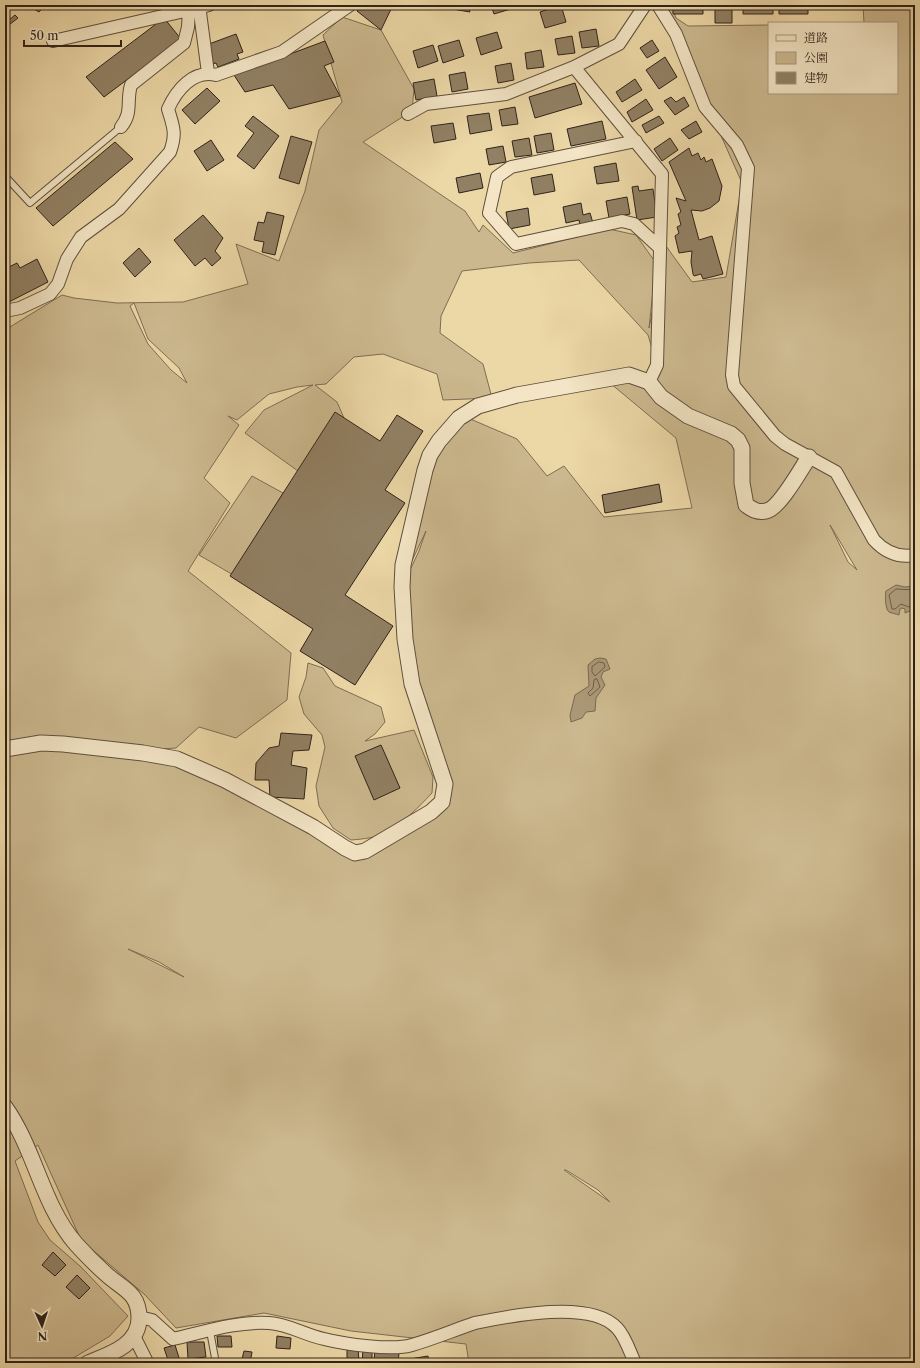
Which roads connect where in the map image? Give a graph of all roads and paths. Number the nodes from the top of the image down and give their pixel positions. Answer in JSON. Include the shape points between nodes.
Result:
{"nodes":[{"id":1,"x":350,"y":5,"type":"edge"},
{"id":2,"x":645,"y":5,"type":"edge"},
{"id":3,"x":658,"y":5,"type":"edge"},
{"id":4,"x":199,"y":6,"type":"edge"},
{"id":5,"x":53,"y":40,"type":"dead end"},
{"id":6,"x":574,"y":67,"type":"junction"},
{"id":7,"x":208,"y":73,"type":"junction"},
{"id":8,"x":408,"y":114,"type":"dead end"},
{"id":9,"x":122,"y":127,"type":"joint"},
{"id":10,"x":636,"y":141,"type":"junction"},
{"id":11,"x":5,"y":176,"type":"edge"},
{"id":12,"x":660,"y":248,"type":"junction"},
{"id":13,"x":5,"y":311,"type":"edge"},
{"id":14,"x":649,"y":382,"type":"junction"},
{"id":15,"x":809,"y":457,"type":"junction"},
{"id":16,"x":915,"y":555,"type":"edge"},
{"id":17,"x":5,"y":748,"type":"edge"},
{"id":18,"x":5,"y":1107,"type":"edge"},
{"id":19,"x":139,"y":1317,"type":"junction"},
{"id":20,"x":210,"y":1331,"type":"junction"},
{"id":21,"x":134,"y":1336,"type":"junction"},
{"id":22,"x":215,"y":1358,"type":"dead end"},
{"id":23,"x":88,"y":1363,"type":"edge"},
{"id":24,"x":145,"y":1363,"type":"edge"},
{"id":25,"x":635,"y":1363,"type":"edge"}],
"edges":[{"from":1,"to":7,"type":"street","via":[[282,52],[216,75]]},
{"from":2,"to":6,"type":"street","via":[[619,44]]},
{"from":3,"to":15,"type":"street","via":[[676,34],[705,107],[737,145],[748,168],[732,375],[734,386],[775,436]]},
{"from":4,"to":5,"type":"street"},
{"from":4,"to":7,"type":"street"},
{"from":4,"to":9,"type":"street","via":[[188,27],[184,43],[131,85],[128,93],[128,119]]},
{"from":6,"to":8,"type":"street","via":[[506,94],[426,104]]},
{"from":6,"to":10,"type":"street"},
{"from":7,"to":13,"type":"street","via":[[190,80],[176,92],[168,109],[175,130],[170,152],[119,209],[81,237],[67,259],[58,284],[50,294],[20,308]]},
{"from":9,"to":11,"type":"lane","via":[[30,203]]},
{"from":10,"to":12,"type":"street","via":[[662,174]]},
{"from":10,"to":12,"type":"street","via":[[511,167],[497,177],[489,213],[516,244],[622,221],[634,224]]},
{"from":12,"to":14,"type":"street","via":[[657,365]]},
{"from":14,"to":15,"type":"street","via":[[661,397],[688,416],[731,434],[738,440],[742,448],[744,499],[746,504],[756,511],[767,511],[778,503]]},
{"from":14,"to":17,"type":"street","via":[[629,375],[517,395],[478,406],[459,418],[430,455],[403,565],[402,587],[405,639],[412,684],[445,784],[442,802],[431,812],[365,851],[355,853],[300,820],[224,780],[177,759],[63,744],[41,743]]},
{"from":15,"to":16,"type":"street","via":[[836,472],[874,540],[882,549],[896,555]]},
{"from":18,"to":19,"type":"street","via":[[23,1134],[58,1219],[76,1244],[136,1300]]},
{"from":19,"to":20,"type":"street","via":[[152,1320],[173,1339]]},
{"from":19,"to":21,"type":"street"},
{"from":20,"to":22,"type":"lane"},
{"from":20,"to":25,"type":"street","via":[[256,1322],[271,1323],[322,1339],[397,1347],[411,1346],[486,1321],[534,1314],[587,1313],[618,1328]]},
{"from":21,"to":23,"type":"street","via":[[129,1343]]},
{"from":21,"to":24,"type":"street","via":[[146,1360]]}]}
